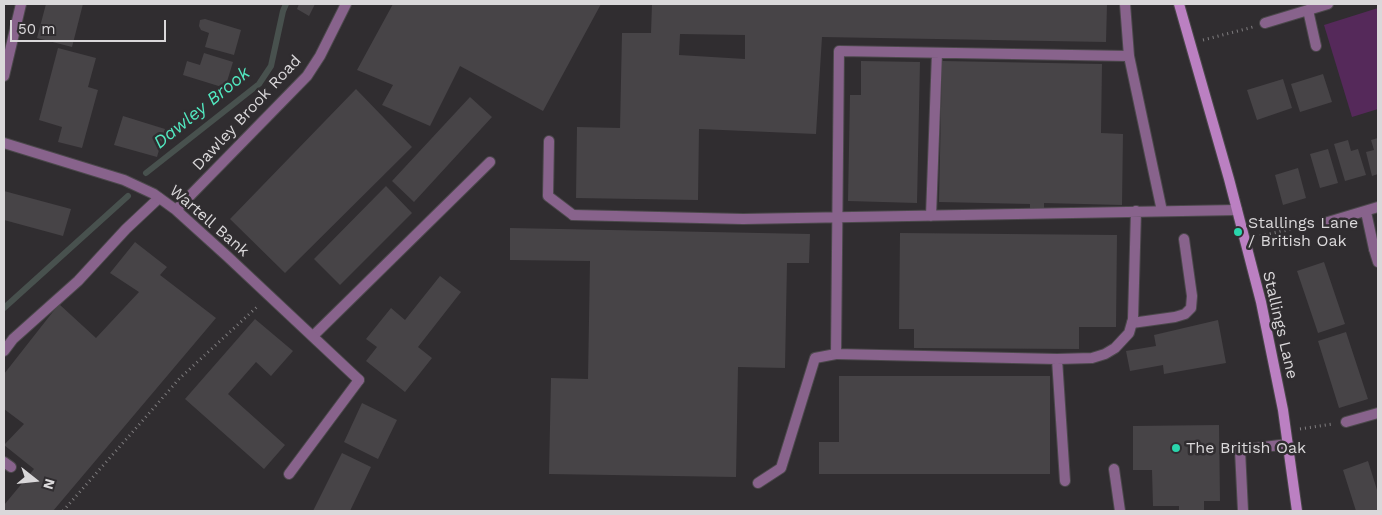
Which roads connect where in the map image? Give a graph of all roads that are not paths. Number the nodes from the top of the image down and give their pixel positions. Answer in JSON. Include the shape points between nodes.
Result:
{"nodes":[{"id":1,"x":21,"y":4,"type":"edge"},
{"id":2,"x":346,"y":4,"type":"edge"},
{"id":3,"x":1125,"y":4,"type":"edge"},
{"id":4,"x":1180,"y":4,"type":"edge"},
{"id":5,"x":1328,"y":4,"type":"edge"},
{"id":6,"x":1308,"y":10,"type":"junction"},
{"id":7,"x":1265,"y":23,"type":"road end"},
{"id":8,"x":1316,"y":46,"type":"dead end"},
{"id":9,"x":937,"y":53,"type":"junction"},
{"id":10,"x":1129,"y":56,"type":"junction"},
{"id":11,"x":4,"y":76,"type":"edge"},
{"id":12,"x":550,"y":141,"type":"dead end"},
{"id":13,"x":4,"y":143,"type":"edge"},
{"id":14,"x":490,"y":162,"type":"dead end"},
{"id":15,"x":159,"y":198,"type":"junction"},
{"id":16,"x":1378,"y":207,"type":"edge"},
{"id":17,"x":176,"y":210,"type":"junction"},
{"id":18,"x":1237,"y":210,"type":"junction"},
{"id":19,"x":1136,"y":211,"type":"junction"},
{"id":20,"x":1162,"y":212,"type":"junction"},
{"id":21,"x":1366,"y":212,"type":"junction"},
{"id":22,"x":931,"y":216,"type":"junction"},
{"id":23,"x":838,"y":218,"type":"junction"},
{"id":24,"x":1328,"y":222,"type":"road end"},
{"id":25,"x":1184,"y":239,"type":"dead end"},
{"id":26,"x":1378,"y":262,"type":"edge"},
{"id":27,"x":1132,"y":323,"type":"junction"},
{"id":28,"x":313,"y":336,"type":"junction"},
{"id":29,"x":4,"y":351,"type":"edge"},
{"id":30,"x":836,"y":354,"type":"junction"},
{"id":31,"x":1057,"y":359,"type":"junction"},
{"id":32,"x":1378,"y":413,"type":"edge"},
{"id":33,"x":1346,"y":422,"type":"road end"},
{"id":34,"x":1288,"y":444,"type":"junction"},
{"id":35,"x":1114,"y":469,"type":"dead end"},
{"id":36,"x":289,"y":474,"type":"dead end"},
{"id":37,"x":1065,"y":481,"type":"dead end"},
{"id":38,"x":758,"y":483,"type":"dead end"},
{"id":39,"x":1120,"y":511,"type":"edge"},
{"id":40,"x":1243,"y":511,"type":"edge"},
{"id":41,"x":1297,"y":511,"type":"edge"}],
"edges":[{"from":1,"to":11,"type":"street"},
{"from":2,"to":17,"type":"street","name":"Dawley Brook Road","via":[[307,76]]},
{"from":3,"to":10,"type":"street"},
{"from":4,"to":18,"type":"main road","name":"Stallings Lane"},
{"from":5,"to":6,"type":"street"},
{"from":6,"to":7,"type":"street"},
{"from":6,"to":8,"type":"street"},
{"from":9,"to":10,"type":"street"},
{"from":9,"to":22,"type":"street"},
{"from":9,"to":23,"type":"street","via":[[838,51]]},
{"from":10,"to":20,"type":"street"},
{"from":12,"to":23,"type":"street","via":[[548,196],[574,215]]},
{"from":13,"to":15,"type":"street","name":"Wartell Bank","via":[[124,180]]},
{"from":14,"to":28,"type":"street"},
{"from":15,"to":17,"type":"street","name":"Wartell Bank"},
{"from":15,"to":29,"type":"street"},
{"from":16,"to":21,"type":"street"},
{"from":17,"to":28,"type":"street","name":"Wartell Bank"},
{"from":18,"to":20,"type":"street"},
{"from":18,"to":34,"type":"main road","name":"Stallings Lane","via":[[1261,302]]},
{"from":19,"to":20,"type":"street"},
{"from":19,"to":22,"type":"street"},
{"from":19,"to":27,"type":"street"},
{"from":21,"to":24,"type":"street"},
{"from":21,"to":26,"type":"street"},
{"from":22,"to":23,"type":"street"},
{"from":23,"to":30,"type":"street"},
{"from":25,"to":27,"type":"street","via":[[1191,308],[1175,317]]},
{"from":27,"to":31,"type":"street","via":[[1121,342],[1105,354],[1092,358]]},
{"from":28,"to":36,"type":"street","name":"Wartell Bank","via":[[359,380]]},
{"from":30,"to":31,"type":"street"},
{"from":30,"to":38,"type":"street","via":[[815,358],[781,468]]},
{"from":31,"to":37,"type":"street"},
{"from":32,"to":33,"type":"street"},
{"from":34,"to":40,"type":"street","via":[[1240,450]]},
{"from":34,"to":41,"type":"main road","name":"Stallings Lane"},
{"from":35,"to":39,"type":"street"}]}
